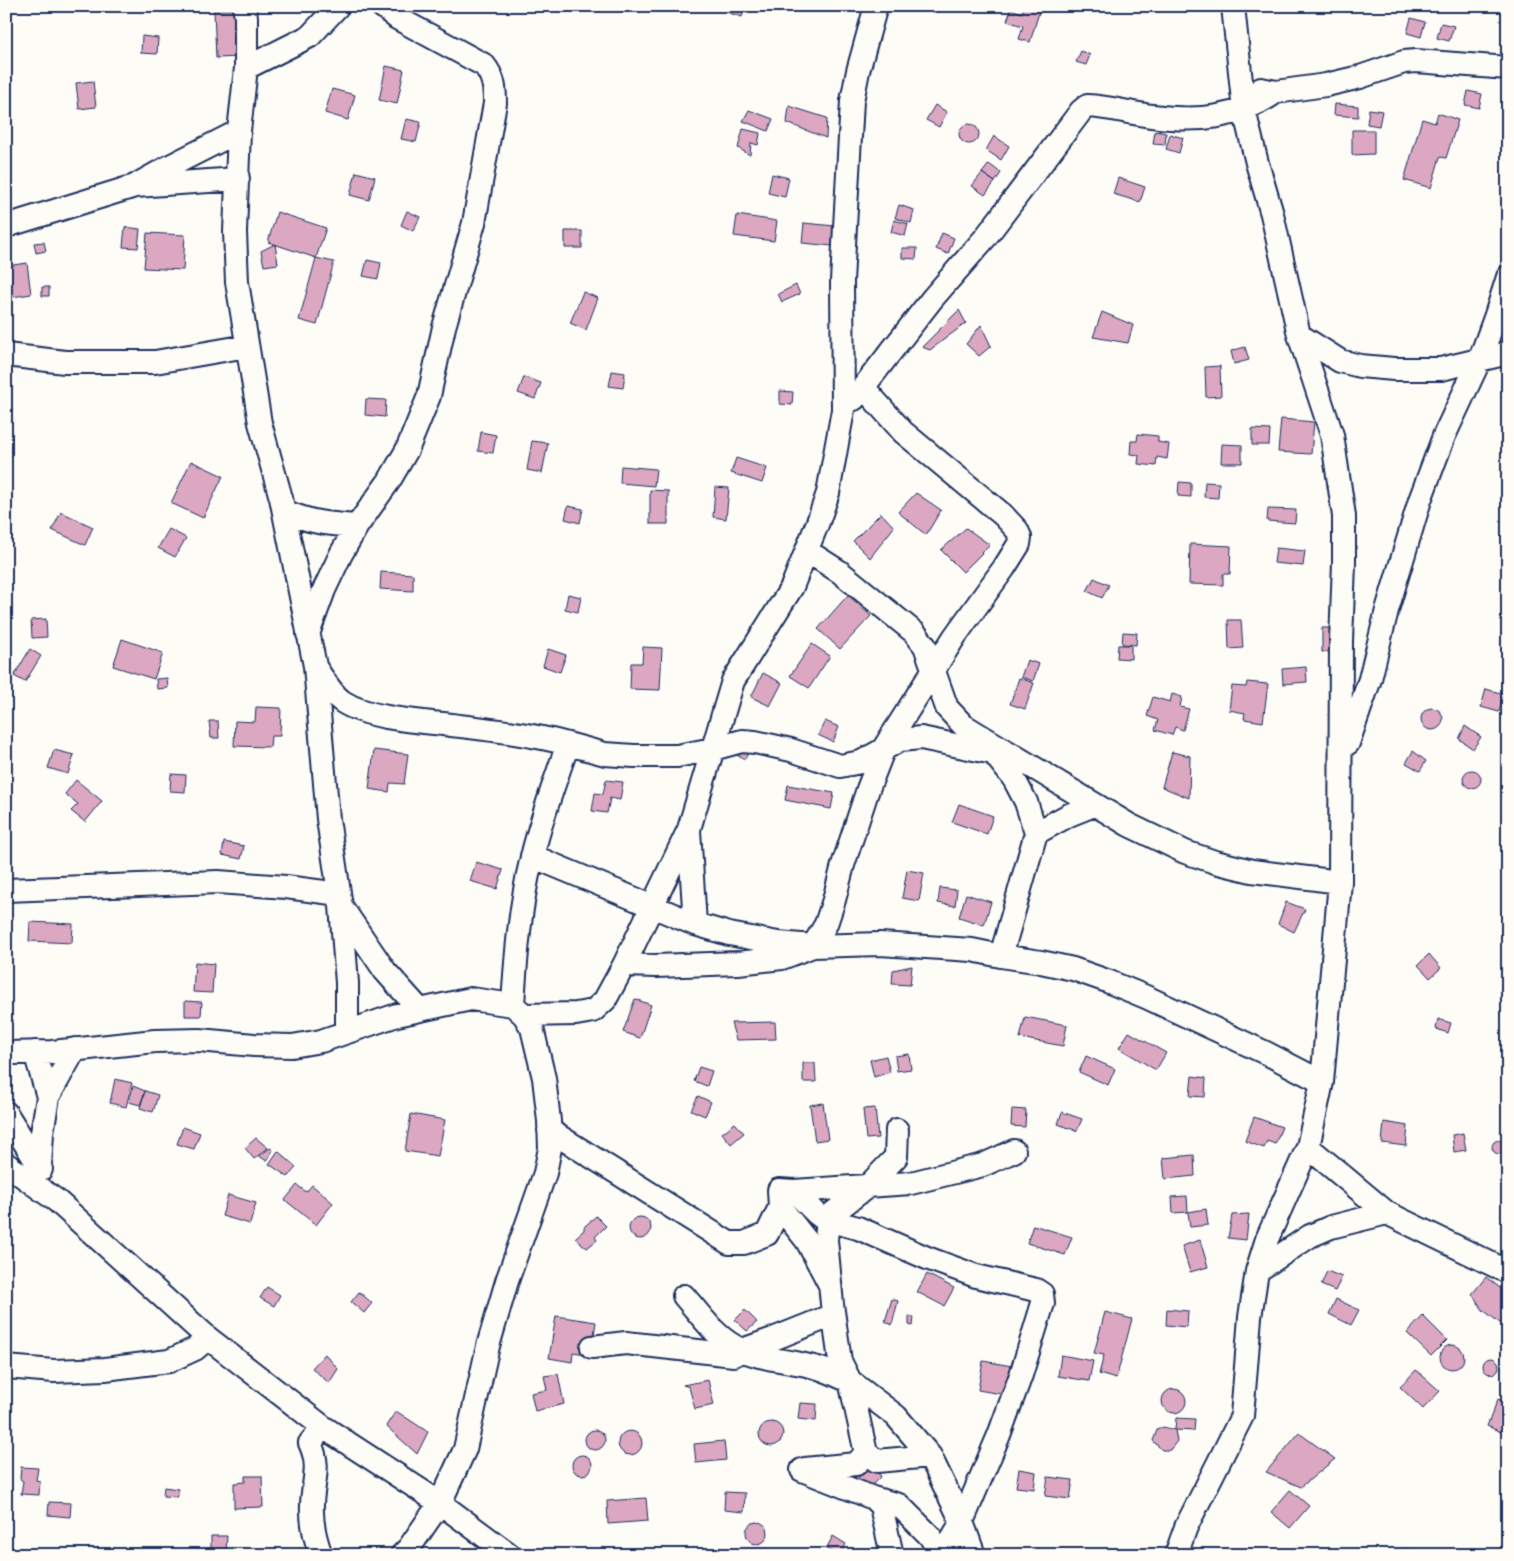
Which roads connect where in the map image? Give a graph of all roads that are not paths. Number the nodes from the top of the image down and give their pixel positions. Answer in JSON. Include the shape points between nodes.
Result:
{"nodes":[{"id":1,"x":244,"y":6,"type":"edge"},
{"id":2,"x":382,"y":6,"type":"edge"},
{"id":3,"x":876,"y":6,"type":"edge"},
{"id":4,"x":1233,"y":6,"type":"edge"},
{"id":5,"x":341,"y":7,"type":"edge"},
{"id":6,"x":246,"y":68,"type":"junction"},
{"id":7,"x":1508,"y":68,"type":"edge"},
{"id":8,"x":1240,"y":82,"type":"junction"},
{"id":9,"x":1276,"y":92,"type":"junction"},
{"id":10,"x":1244,"y":110,"type":"junction"},
{"id":11,"x":239,"y":131,"type":"junction"},
{"id":12,"x":238,"y":179,"type":"junction"},
{"id":13,"x":135,"y":186,"type":"junction"},
{"id":14,"x":6,"y":226,"type":"edge"},
{"id":15,"x":1508,"y":277,"type":"edge"},
{"id":16,"x":1299,"y":335,"type":"junction"},
{"id":17,"x":247,"y":346,"type":"junction"},
{"id":18,"x":1508,"y":353,"type":"edge"},
{"id":19,"x":6,"y":356,"type":"edge"},
{"id":20,"x":1480,"y":359,"type":"junction"},
{"id":21,"x":864,"y":388,"type":"junction"},
{"id":22,"x":843,"y":410,"type":"junction"},
{"id":23,"x":284,"y":511,"type":"junction"},
{"id":24,"x":358,"y":526,"type":"junction"},
{"id":25,"x":807,"y":551,"type":"junction"},
{"id":26,"x":308,"y":634,"type":"junction"},
{"id":27,"x":315,"y":666,"type":"junction"},
{"id":28,"x":934,"y":669,"type":"junction"},
{"id":29,"x":568,"y":744,"type":"junction"},
{"id":30,"x":987,"y":745,"type":"junction"},
{"id":31,"x":884,"y":748,"type":"junction"},
{"id":32,"x":713,"y":750,"type":"junction"},
{"id":33,"x":1341,"y":765,"type":"junction"},
{"id":34,"x":1094,"y":805,"type":"junction"},
{"id":35,"x":689,"y":830,"type":"junction"},
{"id":36,"x":1036,"y":833,"type":"junction"},
{"id":37,"x":532,"y":856,"type":"junction"},
{"id":38,"x":1340,"y":882,"type":"junction"},
{"id":39,"x":6,"y":890,"type":"edge"},
{"id":40,"x":340,"y":900,"type":"junction"},
{"id":41,"x":652,"y":906,"type":"junction"},
{"id":42,"x":695,"y":924,"type":"junction"},
{"id":43,"x":813,"y":946,"type":"junction"},
{"id":44,"x":1001,"y":956,"type":"junction"},
{"id":45,"x":624,"y":965,"type":"junction"},
{"id":46,"x":419,"y":1009,"type":"junction"},
{"id":47,"x":518,"y":1010,"type":"junction"},
{"id":48,"x":347,"y":1032,"type":"junction"},
{"id":49,"x":75,"y":1049,"type":"junction"},
{"id":50,"x":35,"y":1052,"type":"junction"},
{"id":51,"x":6,"y":1053,"type":"edge"},
{"id":52,"x":1322,"y":1082,"type":"junction"},
{"id":53,"x":48,"y":1097,"type":"junction"},
{"id":54,"x":6,"y":1112,"type":"edge"},
{"id":55,"x":549,"y":1130,"type":"junction"},
{"id":56,"x":897,"y":1130,"type":"dead end"},
{"id":57,"x":1308,"y":1146,"type":"junction"},
{"id":58,"x":1014,"y":1152,"type":"dead end"},
{"id":59,"x":6,"y":1164,"type":"edge"},
{"id":60,"x":40,"y":1166,"type":"junction"},
{"id":61,"x":868,"y":1186,"type":"junction"},
{"id":62,"x":787,"y":1199,"type":"junction"},
{"id":63,"x":57,"y":1201,"type":"junction"},
{"id":64,"x":1387,"y":1213,"type":"junction"},
{"id":65,"x":832,"y":1225,"type":"junction"},
{"id":66,"x":1258,"y":1270,"type":"junction"},
{"id":67,"x":1508,"y":1272,"type":"edge"},
{"id":68,"x":830,"y":1285,"type":"junction"},
{"id":69,"x":684,"y":1296,"type":"dead end"},
{"id":70,"x":833,"y":1315,"type":"junction"},
{"id":71,"x":208,"y":1338,"type":"junction"},
{"id":72,"x":592,"y":1347,"type":"dead end"},
{"id":73,"x":742,"y":1350,"type":"junction"},
{"id":74,"x":6,"y":1367,"type":"edge"},
{"id":75,"x":850,"y":1381,"type":"junction"},
{"id":76,"x":323,"y":1427,"type":"junction"},
{"id":77,"x":866,"y":1454,"type":"junction"},
{"id":78,"x":930,"y":1456,"type":"junction"},
{"id":79,"x":874,"y":1498,"type":"junction"},
{"id":80,"x":440,"y":1503,"type":"junction"},
{"id":81,"x":962,"y":1522,"type":"junction"},
{"id":82,"x":321,"y":1555,"type":"edge"},
{"id":83,"x":402,"y":1555,"type":"edge"},
{"id":84,"x":510,"y":1555,"type":"edge"},
{"id":85,"x":892,"y":1555,"type":"edge"},
{"id":86,"x":942,"y":1555,"type":"edge"},
{"id":87,"x":974,"y":1555,"type":"edge"},
{"id":88,"x":1176,"y":1555,"type":"edge"}],
"edges":[{"from":1,"to":6,"type":"street"},
{"from":2,"to":24,"type":"street","via":[[397,18],[484,65],[491,73],[495,103],[474,223],[444,327],[429,396],[407,450]]},
{"from":3,"to":22,"type":"street","via":[[852,101],[842,281]]},
{"from":4,"to":8,"type":"street"},
{"from":5,"to":6,"type":"street","via":[[310,36]]},
{"from":6,"to":11,"type":"street"},
{"from":7,"to":9,"type":"street","via":[[1404,62],[1326,84]]},
{"from":8,"to":9,"type":"street"},
{"from":8,"to":10,"type":"street"},
{"from":9,"to":10,"type":"street"},
{"from":10,"to":16,"type":"street","via":[[1272,214]]},
{"from":10,"to":21,"type":"street","via":[[1219,117],[1186,120],[1087,106]]},
{"from":11,"to":12,"type":"street"},
{"from":11,"to":13,"type":"street"},
{"from":12,"to":13,"type":"street"},
{"from":12,"to":17,"type":"street","via":[[237,282]]},
{"from":13,"to":14,"type":"street"},
{"from":15,"to":20,"type":"street"},
{"from":16,"to":20,"type":"street","via":[[1340,361],[1360,366],[1441,369]]},
{"from":16,"to":33,"type":"street","via":[[1332,434],[1344,516]]},
{"from":17,"to":19,"type":"street","via":[[155,362],[65,362]]},
{"from":17,"to":23,"type":"street","via":[[260,423]]},
{"from":18,"to":20,"type":"street"},
{"from":20,"to":33,"type":"street","via":[[1444,436],[1420,500],[1370,679]]},
{"from":21,"to":22,"type":"street"},
{"from":21,"to":28,"type":"street","via":[[903,432],[1003,515],[1020,538],[1004,568]]},
{"from":22,"to":25,"type":"street","via":[[828,493]]},
{"from":23,"to":24,"type":"street","via":[[304,520]]},
{"from":23,"to":26,"type":"street"},
{"from":24,"to":26,"type":"street","via":[[328,582]]},
{"from":25,"to":28,"type":"street","via":[[840,572],[915,633],[925,646]]},
{"from":25,"to":32,"type":"street","via":[[792,587],[733,681]]},
{"from":26,"to":27,"type":"street"},
{"from":27,"to":29,"type":"street","via":[[333,693],[351,707],[382,716]]},
{"from":27,"to":40,"type":"street","via":[[328,819]]},
{"from":28,"to":30,"type":"street","via":[[947,708]]},
{"from":28,"to":31,"type":"street"},
{"from":29,"to":32,"type":"street","via":[[605,754],[634,756],[678,756]]},
{"from":29,"to":37,"type":"street"},
{"from":30,"to":31,"type":"street","via":[[921,738],[900,740]]},
{"from":30,"to":34,"type":"street","via":[[1054,779]]},
{"from":30,"to":36,"type":"street","via":[[1018,786]]},
{"from":31,"to":32,"type":"street","via":[[861,762],[840,766],[755,742],[742,741]]},
{"from":31,"to":43,"type":"street","via":[[868,788],[826,924]]},
{"from":32,"to":35,"type":"street"},
{"from":33,"to":38,"type":"street"},
{"from":34,"to":36,"type":"street"},
{"from":34,"to":38,"type":"street","via":[[1154,838],[1215,862],[1252,871]]},
{"from":35,"to":41,"type":"street"},
{"from":35,"to":42,"type":"street"},
{"from":36,"to":44,"type":"street"},
{"from":37,"to":41,"type":"street"},
{"from":37,"to":47,"type":"street","via":[[519,931]]},
{"from":38,"to":52,"type":"street"},
{"from":39,"to":40,"type":"street","via":[[218,882],[286,887]]},
{"from":40,"to":46,"type":"street","via":[[385,971]]},
{"from":40,"to":48,"type":"street","via":[[347,983]]},
{"from":41,"to":42,"type":"street"},
{"from":41,"to":45,"type":"street"},
{"from":42,"to":43,"type":"street","via":[[730,934]]},
{"from":43,"to":44,"type":"street","via":[[880,944],[972,950]]},
{"from":43,"to":45,"type":"street","via":[[782,958],[738,963]]},
{"from":44,"to":52,"type":"street","via":[[1073,969],[1108,981]]},
{"from":45,"to":47,"type":"street","via":[[605,1000],[593,1011],[576,1014]]},
{"from":46,"to":47,"type":"street","via":[[471,999]]},
{"from":46,"to":48,"type":"street"},
{"from":47,"to":55,"type":"street","via":[[532,1028],[544,1078]]},
{"from":48,"to":49,"type":"street","via":[[322,1041],[292,1046],[199,1040]]},
{"from":49,"to":50,"type":"street"},
{"from":49,"to":53,"type":"street"},
{"from":50,"to":51,"type":"street"},
{"from":50,"to":53,"type":"street"},
{"from":52,"to":57,"type":"street"},
{"from":53,"to":60,"type":"street"},
{"from":54,"to":60,"type":"street"},
{"from":55,"to":62,"type":"street","via":[[729,1243],[744,1243],[767,1234]]},
{"from":55,"to":80,"type":"street","via":[[550,1148],[545,1173],[488,1346],[465,1449]]},
{"from":56,"to":61,"type":"street","via":[[896,1157]]},
{"from":57,"to":64,"type":"street"},
{"from":57,"to":66,"type":"street","via":[[1267,1239]]},
{"from":58,"to":61,"type":"street","via":[[983,1166],[911,1182]]},
{"from":59,"to":63,"type":"street"},
{"from":60,"to":63,"type":"street"},
{"from":61,"to":62,"type":"street"},
{"from":61,"to":65,"type":"street","via":[[833,1213]]},
{"from":62,"to":65,"type":"street"},
{"from":62,"to":68,"type":"street"},
{"from":63,"to":71,"type":"street"},
{"from":64,"to":66,"type":"street","via":[[1331,1227],[1310,1236]]},
{"from":64,"to":67,"type":"street"},
{"from":65,"to":68,"type":"street","via":[[827,1229],[826,1240]]},
{"from":65,"to":81,"type":"street","via":[[839,1223],[858,1228],[976,1276],[1042,1294],[1043,1303],[1021,1375]]},
{"from":66,"to":88,"type":"street","via":[[1250,1317],[1242,1416],[1186,1527]]},
{"from":68,"to":70,"type":"street"},
{"from":69,"to":73,"type":"street","via":[[712,1328]]},
{"from":70,"to":73,"type":"street"},
{"from":70,"to":75,"type":"street","via":[[840,1361]]},
{"from":71,"to":74,"type":"street","via":[[195,1349],[169,1361],[54,1372]]},
{"from":71,"to":76,"type":"street"},
{"from":72,"to":73,"type":"street","via":[[626,1342],[734,1355]]},
{"from":73,"to":75,"type":"street","via":[[818,1368]]},
{"from":75,"to":77,"type":"street"},
{"from":75,"to":78,"type":"street","via":[[896,1416]]},
{"from":76,"to":80,"type":"street"},
{"from":76,"to":82,"type":"street","via":[[310,1442],[316,1455],[312,1505],[314,1534]]},
{"from":77,"to":78,"type":"street","via":[[877,1461]]},
{"from":77,"to":79,"type":"street","via":[[856,1464],[802,1470]]},
{"from":78,"to":81,"type":"street"},
{"from":79,"to":85,"type":"street","via":[[881,1506]]},
{"from":79,"to":86,"type":"street","via":[[899,1505],[930,1536]]},
{"from":80,"to":83,"type":"street"},
{"from":80,"to":84,"type":"street"},
{"from":81,"to":86,"type":"street"},
{"from":81,"to":87,"type":"street"}]}
